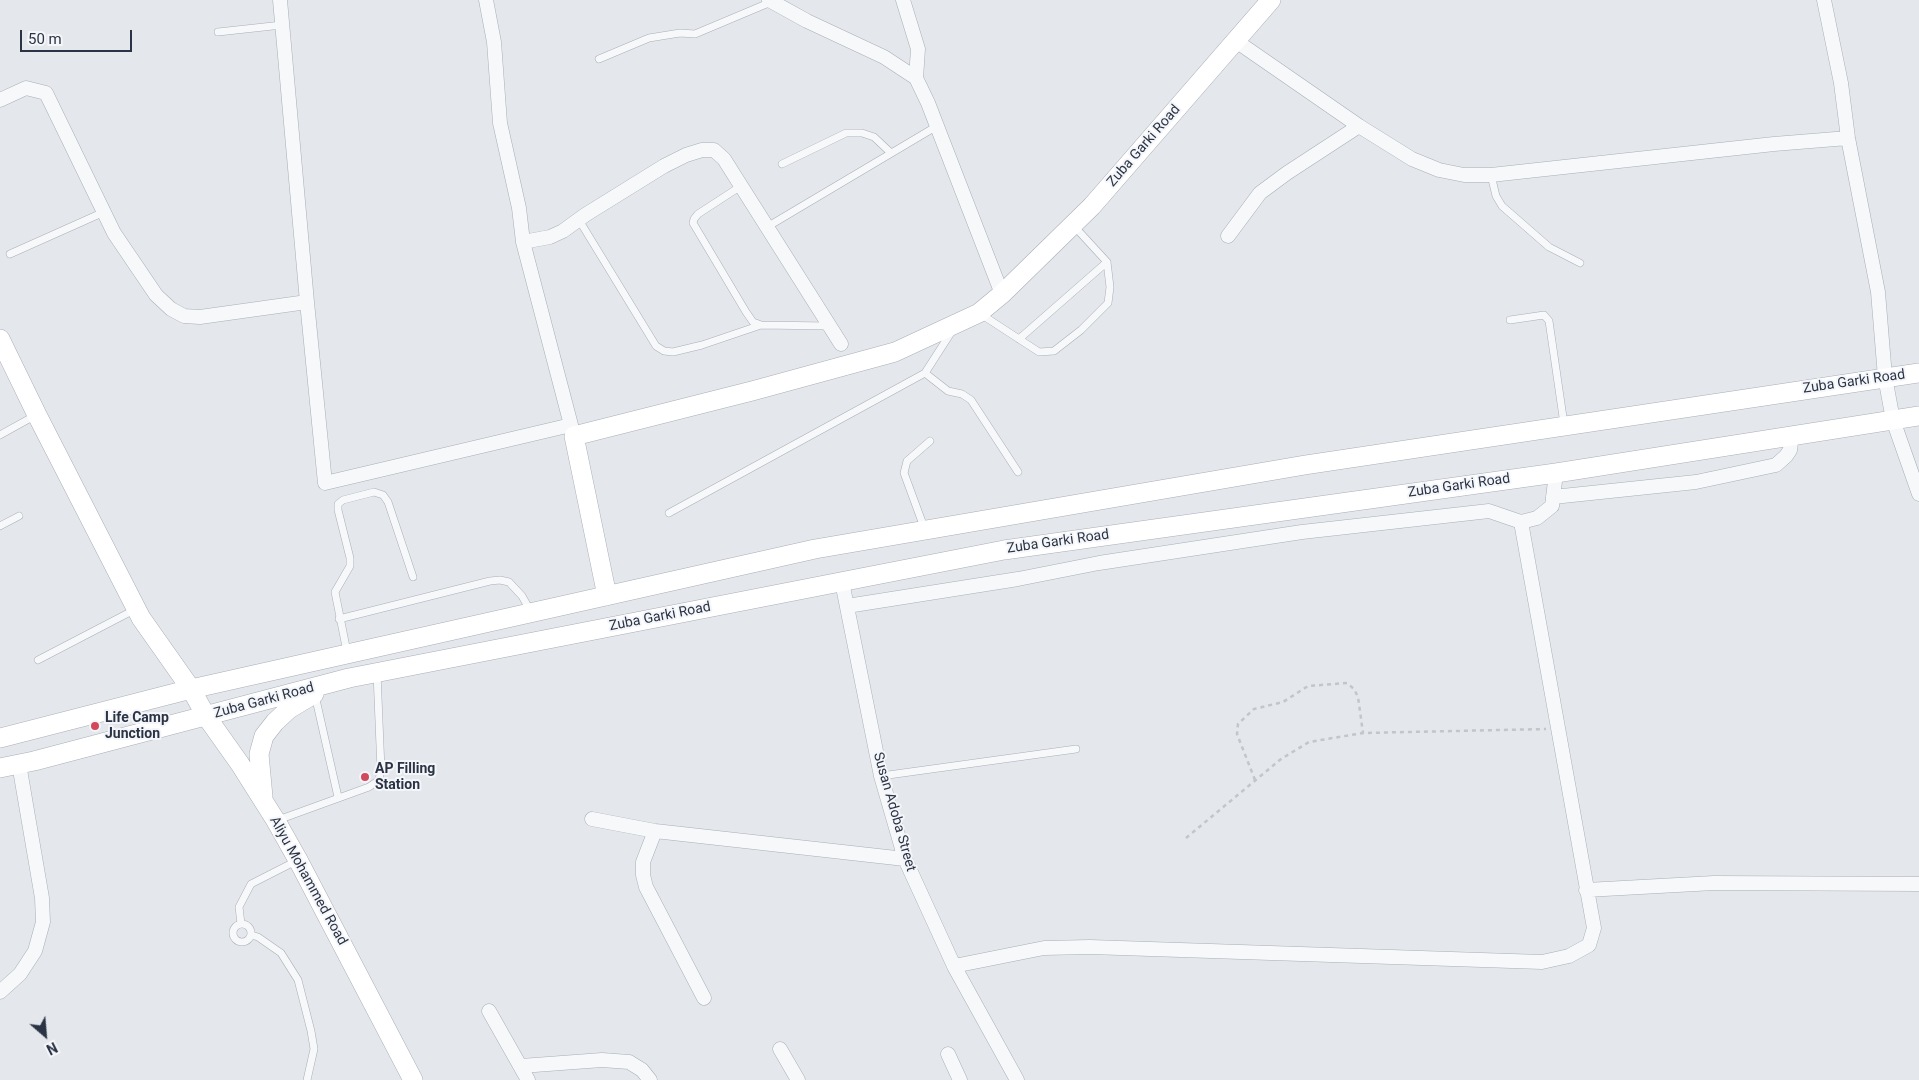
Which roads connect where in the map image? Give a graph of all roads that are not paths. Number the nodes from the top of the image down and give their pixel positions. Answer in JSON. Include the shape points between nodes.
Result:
{"nodes":[{"id":1,"x":280,"y":0,"type":"edge"},
{"id":2,"x":486,"y":0,"type":"edge"},
{"id":3,"x":903,"y":0,"type":"edge"},
{"id":4,"x":1271,"y":0,"type":"edge"},
{"id":5,"x":1824,"y":0,"type":"edge"},
{"id":6,"x":770,"y":1,"type":"edge"},
{"id":7,"x":282,"y":25,"type":"junction"},
{"id":8,"x":218,"y":32,"type":"dead end"},
{"id":9,"x":1236,"y":41,"type":"junction"},
{"id":10,"x":599,"y":59,"type":"dead end"},
{"id":11,"x":916,"y":78,"type":"junction"},
{"id":12,"x":0,"y":100,"type":"edge"},
{"id":13,"x":937,"y":126,"type":"junction"},
{"id":14,"x":1359,"y":126,"type":"junction"},
{"id":15,"x":1848,"y":138,"type":"junction"},
{"id":16,"x":891,"y":153,"type":"junction"},
{"id":17,"x":782,"y":164,"type":"dead end"},
{"id":18,"x":1491,"y":175,"type":"junction"},
{"id":19,"x":741,"y":186,"type":"junction"},
{"id":20,"x":104,"y":212,"type":"junction"},
{"id":21,"x":579,"y":220,"type":"junction"},
{"id":22,"x":1073,"y":225,"type":"junction"},
{"id":23,"x":767,"y":227,"type":"junction"},
{"id":24,"x":1228,"y":236,"type":"dead end"},
{"id":25,"x":523,"y":242,"type":"junction"},
{"id":26,"x":10,"y":254,"type":"dead end"},
{"id":27,"x":1107,"y":262,"type":"junction"},
{"id":28,"x":1580,"y":262,"type":"dead end"},
{"id":29,"x":1002,"y":294,"type":"junction"},
{"id":30,"x":307,"y":302,"type":"junction"},
{"id":31,"x":979,"y":313,"type":"junction"},
{"id":32,"x":1510,"y":320,"type":"dead end"},
{"id":33,"x":957,"y":323,"type":"junction"},
{"id":34,"x":761,"y":325,"type":"junction"},
{"id":35,"x":828,"y":326,"type":"junction"},
{"id":36,"x":1018,"y":339,"type":"junction"},
{"id":37,"x":0,"y":340,"type":"edge"},
{"id":38,"x":841,"y":344,"type":"dead end"},
{"id":39,"x":925,"y":373,"type":"junction"},
{"id":40,"x":1919,"y":373,"type":"edge"},
{"id":41,"x":1885,"y":377,"type":"junction"},
{"id":42,"x":36,"y":415,"type":"junction"},
{"id":43,"x":1919,"y":416,"type":"edge"},
{"id":44,"x":1892,"y":420,"type":"junction"},
{"id":45,"x":1565,"y":427,"type":"junction"},
{"id":46,"x":572,"y":430,"type":"junction"},
{"id":47,"x":0,"y":435,"type":"edge"},
{"id":48,"x":1792,"y":435,"type":"junction"},
{"id":49,"x":930,"y":441,"type":"dead end"},
{"id":50,"x":1018,"y":472,"type":"dead end"},
{"id":51,"x":1556,"y":473,"type":"junction"},
{"id":52,"x":1919,"y":494,"type":"edge"},
{"id":53,"x":1553,"y":498,"type":"junction"},
{"id":54,"x":668,"y":513,"type":"dead end"},
{"id":55,"x":19,"y":516,"type":"dead end"},
{"id":56,"x":1521,"y":522,"type":"junction"},
{"id":57,"x":0,"y":526,"type":"edge"},
{"id":58,"x":926,"y":530,"type":"junction"},
{"id":59,"x":414,"y":577,"type":"dead end"},
{"id":60,"x":842,"y":582,"type":"junction"},
{"id":61,"x":606,"y":596,"type":"junction"},
{"id":62,"x":847,"y":606,"type":"junction"},
{"id":63,"x":136,"y":609,"type":"junction"},
{"id":64,"x":532,"y":613,"type":"junction"},
{"id":65,"x":339,"y":619,"type":"junction"},
{"id":66,"x":348,"y":655,"type":"junction"},
{"id":67,"x":38,"y":660,"type":"dead end"},
{"id":68,"x":377,"y":673,"type":"junction"},
{"id":69,"x":349,"y":678,"type":"junction"},
{"id":70,"x":191,"y":689,"type":"junction"},
{"id":71,"x":314,"y":694,"type":"junction"},
{"id":72,"x":206,"y":716,"type":"junction"},
{"id":73,"x":0,"y":738,"type":"edge"},
{"id":74,"x":1076,"y":749,"type":"dead end"},
{"id":75,"x":19,"y":764,"type":"junction"},
{"id":76,"x":0,"y":768,"type":"edge"},
{"id":77,"x":881,"y":776,"type":"junction"},
{"id":78,"x":338,"y":797,"type":"junction"},
{"id":79,"x":264,"y":801,"type":"junction"},
{"id":80,"x":592,"y":819,"type":"dead end"},
{"id":81,"x":276,"y":821,"type":"junction"},
{"id":82,"x":655,"y":831,"type":"junction"},
{"id":83,"x":905,"y":859,"type":"junction"},
{"id":84,"x":298,"y":860,"type":"junction"},
{"id":85,"x":1919,"y":884,"type":"edge"},
{"id":86,"x":1586,"y":890,"type":"junction"},
{"id":87,"x":242,"y":924,"type":"junction"},
{"id":88,"x":251,"y":935,"type":"junction"},
{"id":89,"x":954,"y":966,"type":"junction"},
{"id":90,"x":0,"y":992,"type":"edge"},
{"id":91,"x":704,"y":998,"type":"dead end"},
{"id":92,"x":489,"y":1010,"type":"dead end"},
{"id":93,"x":780,"y":1049,"type":"dead end"},
{"id":94,"x":948,"y":1054,"type":"dead end"},
{"id":95,"x":521,"y":1066,"type":"junction"},
{"id":96,"x":307,"y":1080,"type":"edge"},
{"id":97,"x":413,"y":1080,"type":"edge"},
{"id":98,"x":528,"y":1080,"type":"edge"},
{"id":99,"x":650,"y":1080,"type":"edge"},
{"id":100,"x":798,"y":1080,"type":"edge"},
{"id":101,"x":960,"y":1080,"type":"edge"},
{"id":102,"x":1017,"y":1080,"type":"edge"}],
"edges":[{"from":1,"to":7,"type":"street"},
{"from":2,"to":25,"type":"street","via":[[494,42],[500,123],[519,208]]},
{"from":3,"to":11,"type":"street","via":[[918,48]]},
{"from":4,"to":9,"type":"main road","name":"Zuba Garki Road"},
{"from":5,"to":15,"type":"street","via":[[1841,83]]},
{"from":6,"to":10,"type":"lane","via":[[695,34],[649,38]]},
{"from":6,"to":11,"type":"street","via":[[884,57]]},
{"from":7,"to":8,"type":"lane"},
{"from":7,"to":30,"type":"street"},
{"from":9,"to":14,"type":"street"},
{"from":9,"to":22,"type":"main road","name":"Zuba Garki Road"},
{"from":11,"to":13,"type":"street"},
{"from":12,"to":20,"type":"street","via":[[26,88],[46,93]]},
{"from":13,"to":16,"type":"lane"},
{"from":13,"to":29,"type":"street"},
{"from":14,"to":18,"type":"street","via":[[1412,159],[1439,170],[1464,175]]},
{"from":14,"to":24,"type":"street","via":[[1260,193]]},
{"from":15,"to":18,"type":"street"},
{"from":15,"to":41,"type":"street","via":[[1878,292]]},
{"from":16,"to":17,"type":"lane","via":[[874,137],[862,133],[846,134]]},
{"from":16,"to":23,"type":"lane"},
{"from":18,"to":28,"type":"lane","via":[[1502,206],[1549,247]]},
{"from":19,"to":21,"type":"street","via":[[719,154],[714,150],[702,150],[664,166]]},
{"from":19,"to":23,"type":"street"},
{"from":19,"to":34,"type":"lane","via":[[698,214],[693,223],[746,312],[753,322]]},
{"from":20,"to":26,"type":"lane"},
{"from":20,"to":30,"type":"street","via":[[156,295],[184,316],[200,317]]},
{"from":21,"to":25,"type":"street","via":[[550,237]]},
{"from":21,"to":34,"type":"lane","via":[[656,346],[664,352],[702,345]]},
{"from":22,"to":27,"type":"lane"},
{"from":22,"to":29,"type":"main road","name":"Zuba Garki Road"},
{"from":23,"to":35,"type":"street"},
{"from":25,"to":46,"type":"street"},
{"from":27,"to":36,"type":"lane"},
{"from":27,"to":36,"type":"lane","via":[[1108,303],[1081,330],[1054,351],[1039,352]]},
{"from":29,"to":31,"type":"main road","name":"Zuba Garki Road"},
{"from":30,"to":46,"type":"street","via":[[326,482]]},
{"from":31,"to":33,"type":"main road","name":"Zuba Garki Road"},
{"from":31,"to":36,"type":"lane"},
{"from":32,"to":45,"type":"lane","via":[[1544,315],[1549,320]]},
{"from":33,"to":39,"type":"lane"},
{"from":33,"to":46,"type":"main road","name":"Zuba Garki Road","via":[[895,352],[752,391]]},
{"from":34,"to":35,"type":"lane"},
{"from":35,"to":38,"type":"street"},
{"from":37,"to":42,"type":"main road","name":"Aliyu Mohammed Road"},
{"from":39,"to":50,"type":"lane","via":[[948,392],[962,394],[971,400]]},
{"from":39,"to":54,"type":"lane"},
{"from":40,"to":41,"type":"main road","name":"Zuba Garki Road"},
{"from":41,"to":44,"type":"street"},
{"from":41,"to":45,"type":"main road","name":"Zuba Garki Road"},
{"from":42,"to":47,"type":"lane"},
{"from":42,"to":63,"type":"main road","name":"Aliyu Mohammed Road"},
{"from":43,"to":44,"type":"main road","name":"Zuba Garki Road"},
{"from":44,"to":48,"type":"main road","name":"Zuba Garki Road"},
{"from":44,"to":52,"type":"street"},
{"from":45,"to":58,"type":"main road","name":"Zuba Garki Road","via":[[1305,465]]},
{"from":46,"to":61,"type":"main road"},
{"from":48,"to":51,"type":"main road","name":"Zuba Garki Road"},
{"from":48,"to":53,"type":"street","via":[[1790,450],[1776,465],[1696,482]]},
{"from":49,"to":58,"type":"lane","via":[[907,461],[904,473]]},
{"from":51,"to":53,"type":"street"},
{"from":51,"to":60,"type":"main road","name":"Zuba Garki Road","via":[[1004,550]]},
{"from":53,"to":56,"type":"street","via":[[1552,506],[1538,518]]},
{"from":55,"to":57,"type":"lane"},
{"from":56,"to":62,"type":"street","via":[[1489,511],[1302,532]]},
{"from":56,"to":86,"type":"street"},
{"from":58,"to":61,"type":"main road","name":"Zuba Garki Road","via":[[815,549]]},
{"from":59,"to":65,"type":"lane","via":[[383,494],[374,492],[344,500],[338,504],[338,510],[350,566],[335,592]]},
{"from":60,"to":62,"type":"street","name":"Susan Adoba Street"},
{"from":60,"to":68,"type":"main road","name":"Zuba Garki Road"},
{"from":61,"to":64,"type":"main road","name":"Zuba Garki Road"},
{"from":62,"to":77,"type":"street","name":"Susan Adoba Street"},
{"from":63,"to":67,"type":"lane"},
{"from":63,"to":70,"type":"main road","name":"Aliyu Mohammed Road"},
{"from":64,"to":65,"type":"lane","via":[[509,582],[500,580]]},
{"from":64,"to":66,"type":"main road","name":"Zuba Garki Road"},
{"from":65,"to":66,"type":"lane"},
{"from":66,"to":70,"type":"main road","name":"Zuba Garki Road"},
{"from":68,"to":69,"type":"main road","name":"Zuba Garki Road"},
{"from":68,"to":78,"type":"lane","via":[[379,780],[369,787]]},
{"from":69,"to":71,"type":"main road"},
{"from":69,"to":72,"type":"main road","name":"Zuba Garki Road"},
{"from":70,"to":72,"type":"main road","name":"Aliyu Mohammed Road"},
{"from":70,"to":73,"type":"main road","name":"Zuba Garki Road"},
{"from":71,"to":78,"type":"lane"},
{"from":71,"to":79,"type":"main road","via":[[289,709],[264,736],[259,754]]},
{"from":72,"to":75,"type":"main road","name":"Zuba Garki Road"},
{"from":72,"to":79,"type":"main road","name":"Aliyu Mohammed Road"},
{"from":74,"to":77,"type":"lane"},
{"from":75,"to":76,"type":"main road","name":"Zuba Garki Road"},
{"from":75,"to":90,"type":"street","via":[[42,898],[43,922],[35,951],[20,974]]},
{"from":77,"to":83,"type":"street","name":"Susan Adoba Street"},
{"from":78,"to":81,"type":"lane"},
{"from":79,"to":81,"type":"main road","name":"Aliyu Mohammed Road"},
{"from":80,"to":82,"type":"street"},
{"from":81,"to":84,"type":"main road","name":"Aliyu Mohammed Road"},
{"from":82,"to":83,"type":"street"},
{"from":82,"to":91,"type":"street","via":[[643,862],[642,875]]},
{"from":83,"to":89,"type":"street","name":"Susan Adoba Street"},
{"from":84,"to":87,"type":"lane","via":[[251,884],[239,907]]},
{"from":84,"to":97,"type":"main road","name":"Aliyu Mohammed Road"},
{"from":85,"to":86,"type":"street","via":[[1714,882]]},
{"from":86,"to":89,"type":"street","via":[[1594,928],[1589,945],[1569,956],[1542,962],[1090,947],[1044,948]]},
{"from":87,"to":88,"type":"lane","via":[[249,927]]},
{"from":87,"to":88,"type":"lane","via":[[235,928],[234,937],[241,942]]},
{"from":88,"to":96,"type":"lane","via":[[281,953],[298,980],[314,1049]]},
{"from":89,"to":102,"type":"street","name":"Susan Adoba Street"},
{"from":92,"to":95,"type":"street"},
{"from":93,"to":100,"type":"street"},
{"from":94,"to":101,"type":"street"},
{"from":95,"to":98,"type":"street"},
{"from":95,"to":99,"type":"street","via":[[602,1060],[629,1062]]}]}
